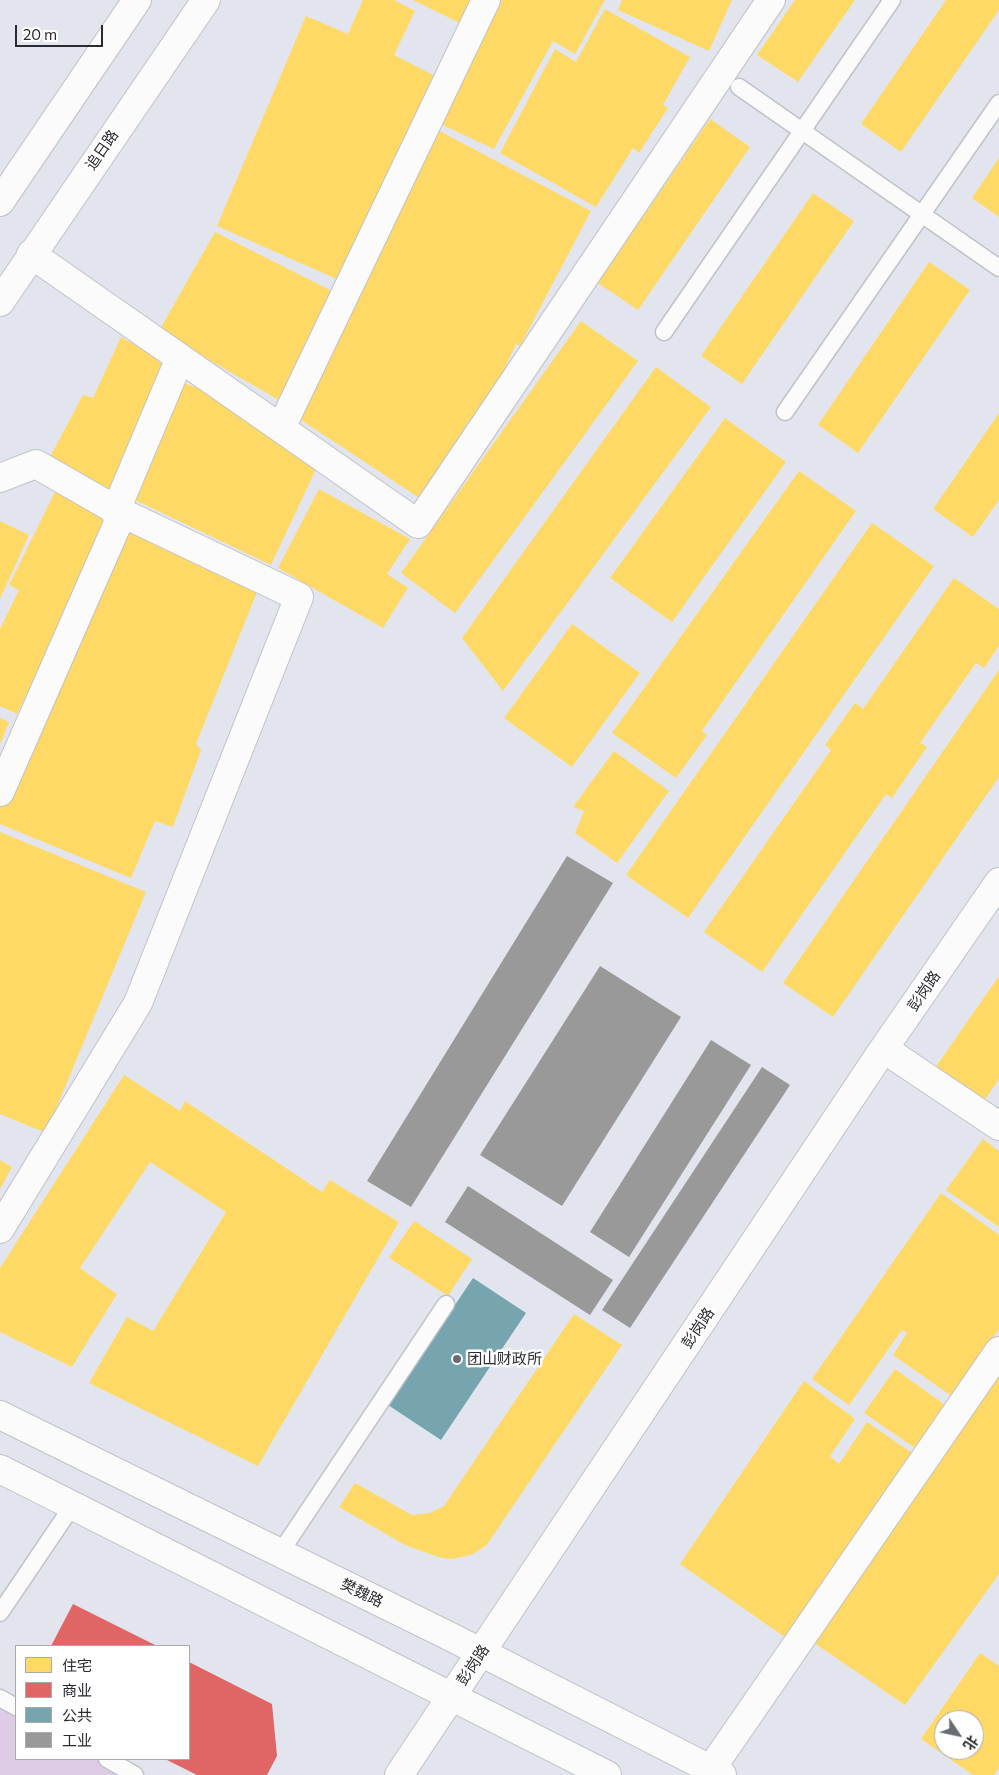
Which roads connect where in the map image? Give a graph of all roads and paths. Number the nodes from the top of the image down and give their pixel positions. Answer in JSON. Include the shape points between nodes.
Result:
{"nodes":[{"id":1,"x":138,"y":0,"type":"edge"},
{"id":2,"x":206,"y":0,"type":"edge"},
{"id":3,"x":486,"y":0,"type":"edge"},
{"id":4,"x":771,"y":0,"type":"edge"},
{"id":5,"x":892,"y":0,"type":"edge"},
{"id":6,"x":739,"y":86,"type":"dead end"},
{"id":7,"x":999,"y":102,"type":"edge"},
{"id":8,"x":802,"y":131,"type":"junction"},
{"id":9,"x":0,"y":202,"type":"edge"},
{"id":10,"x":922,"y":214,"type":"junction"},
{"id":11,"x":31,"y":254,"type":"junction"},
{"id":12,"x":999,"y":268,"type":"edge"},
{"id":13,"x":0,"y":302,"type":"edge"},
{"id":14,"x":664,"y":332,"type":"dead end"},
{"id":15,"x":180,"y":358,"type":"junction"},
{"id":16,"x":785,"y":412,"type":"dead end"},
{"id":17,"x":281,"y":428,"type":"junction"},
{"id":18,"x":0,"y":478,"type":"edge"},
{"id":19,"x":116,"y":510,"type":"junction"},
{"id":20,"x":0,"y":792,"type":"edge"},
{"id":21,"x":999,"y":882,"type":"edge"},
{"id":22,"x":884,"y":1049,"type":"junction"},
{"id":23,"x":999,"y":1126,"type":"edge"},
{"id":24,"x":0,"y":1228,"type":"edge"},
{"id":25,"x":446,"y":1304,"type":"dead end"},
{"id":26,"x":999,"y":1350,"type":"edge"},
{"id":27,"x":0,"y":1415,"type":"edge"},
{"id":28,"x":0,"y":1469,"type":"edge"},
{"id":29,"x":73,"y":1505,"type":"junction"},
{"id":30,"x":280,"y":1553,"type":"junction"},
{"id":31,"x":0,"y":1613,"type":"edge"},
{"id":32,"x":481,"y":1653,"type":"junction"},
{"id":33,"x":452,"y":1696,"type":"junction"},
{"id":34,"x":0,"y":1698,"type":"edge"},
{"id":35,"x":15,"y":1706,"type":"edge"},
{"id":36,"x":109,"y":1760,"type":"edge"},
{"id":37,"x":717,"y":1772,"type":"edge"},
{"id":38,"x":135,"y":1775,"type":"edge"},
{"id":39,"x":399,"y":1775,"type":"edge"},
{"id":40,"x":606,"y":1775,"type":"edge"}],
"edges":[{"from":1,"to":9,"type":"street"},
{"from":2,"to":11,"type":"street","name":"追日路"},
{"from":3,"to":17,"type":"street"},
{"from":4,"to":17,"type":"street","via":[[418,524]]},
{"from":5,"to":8,"type":"lane"},
{"from":6,"to":8,"type":"lane"},
{"from":7,"to":10,"type":"lane"},
{"from":8,"to":10,"type":"lane"},
{"from":8,"to":14,"type":"lane"},
{"from":10,"to":12,"type":"lane"},
{"from":10,"to":16,"type":"lane"},
{"from":11,"to":13,"type":"street","name":"追日路"},
{"from":11,"to":15,"type":"street"},
{"from":15,"to":17,"type":"street"},
{"from":15,"to":19,"type":"street"},
{"from":18,"to":19,"type":"street","via":[[36,464]]},
{"from":19,"to":20,"type":"street","via":[[118,523]]},
{"from":19,"to":24,"type":"street","via":[[300,597],[138,1003]]},
{"from":21,"to":22,"type":"street","name":"彭岗路"},
{"from":22,"to":23,"type":"street"},
{"from":22,"to":32,"type":"street","name":"彭岗路"},
{"from":25,"to":30,"type":"lane"},
{"from":26,"to":37,"type":"street"},
{"from":27,"to":30,"type":"street","name":"樊魏路"},
{"from":28,"to":29,"type":"street"},
{"from":29,"to":31,"type":"lane"},
{"from":29,"to":33,"type":"street"},
{"from":30,"to":32,"type":"street","name":"樊魏路"},
{"from":32,"to":33,"type":"street","name":"彭岗路"},
{"from":32,"to":37,"type":"street","name":"樊魏路"},
{"from":33,"to":39,"type":"street","name":"彭岗路"},
{"from":33,"to":40,"type":"street"},
{"from":34,"to":35,"type":"lane"},
{"from":36,"to":38,"type":"lane"}]}
